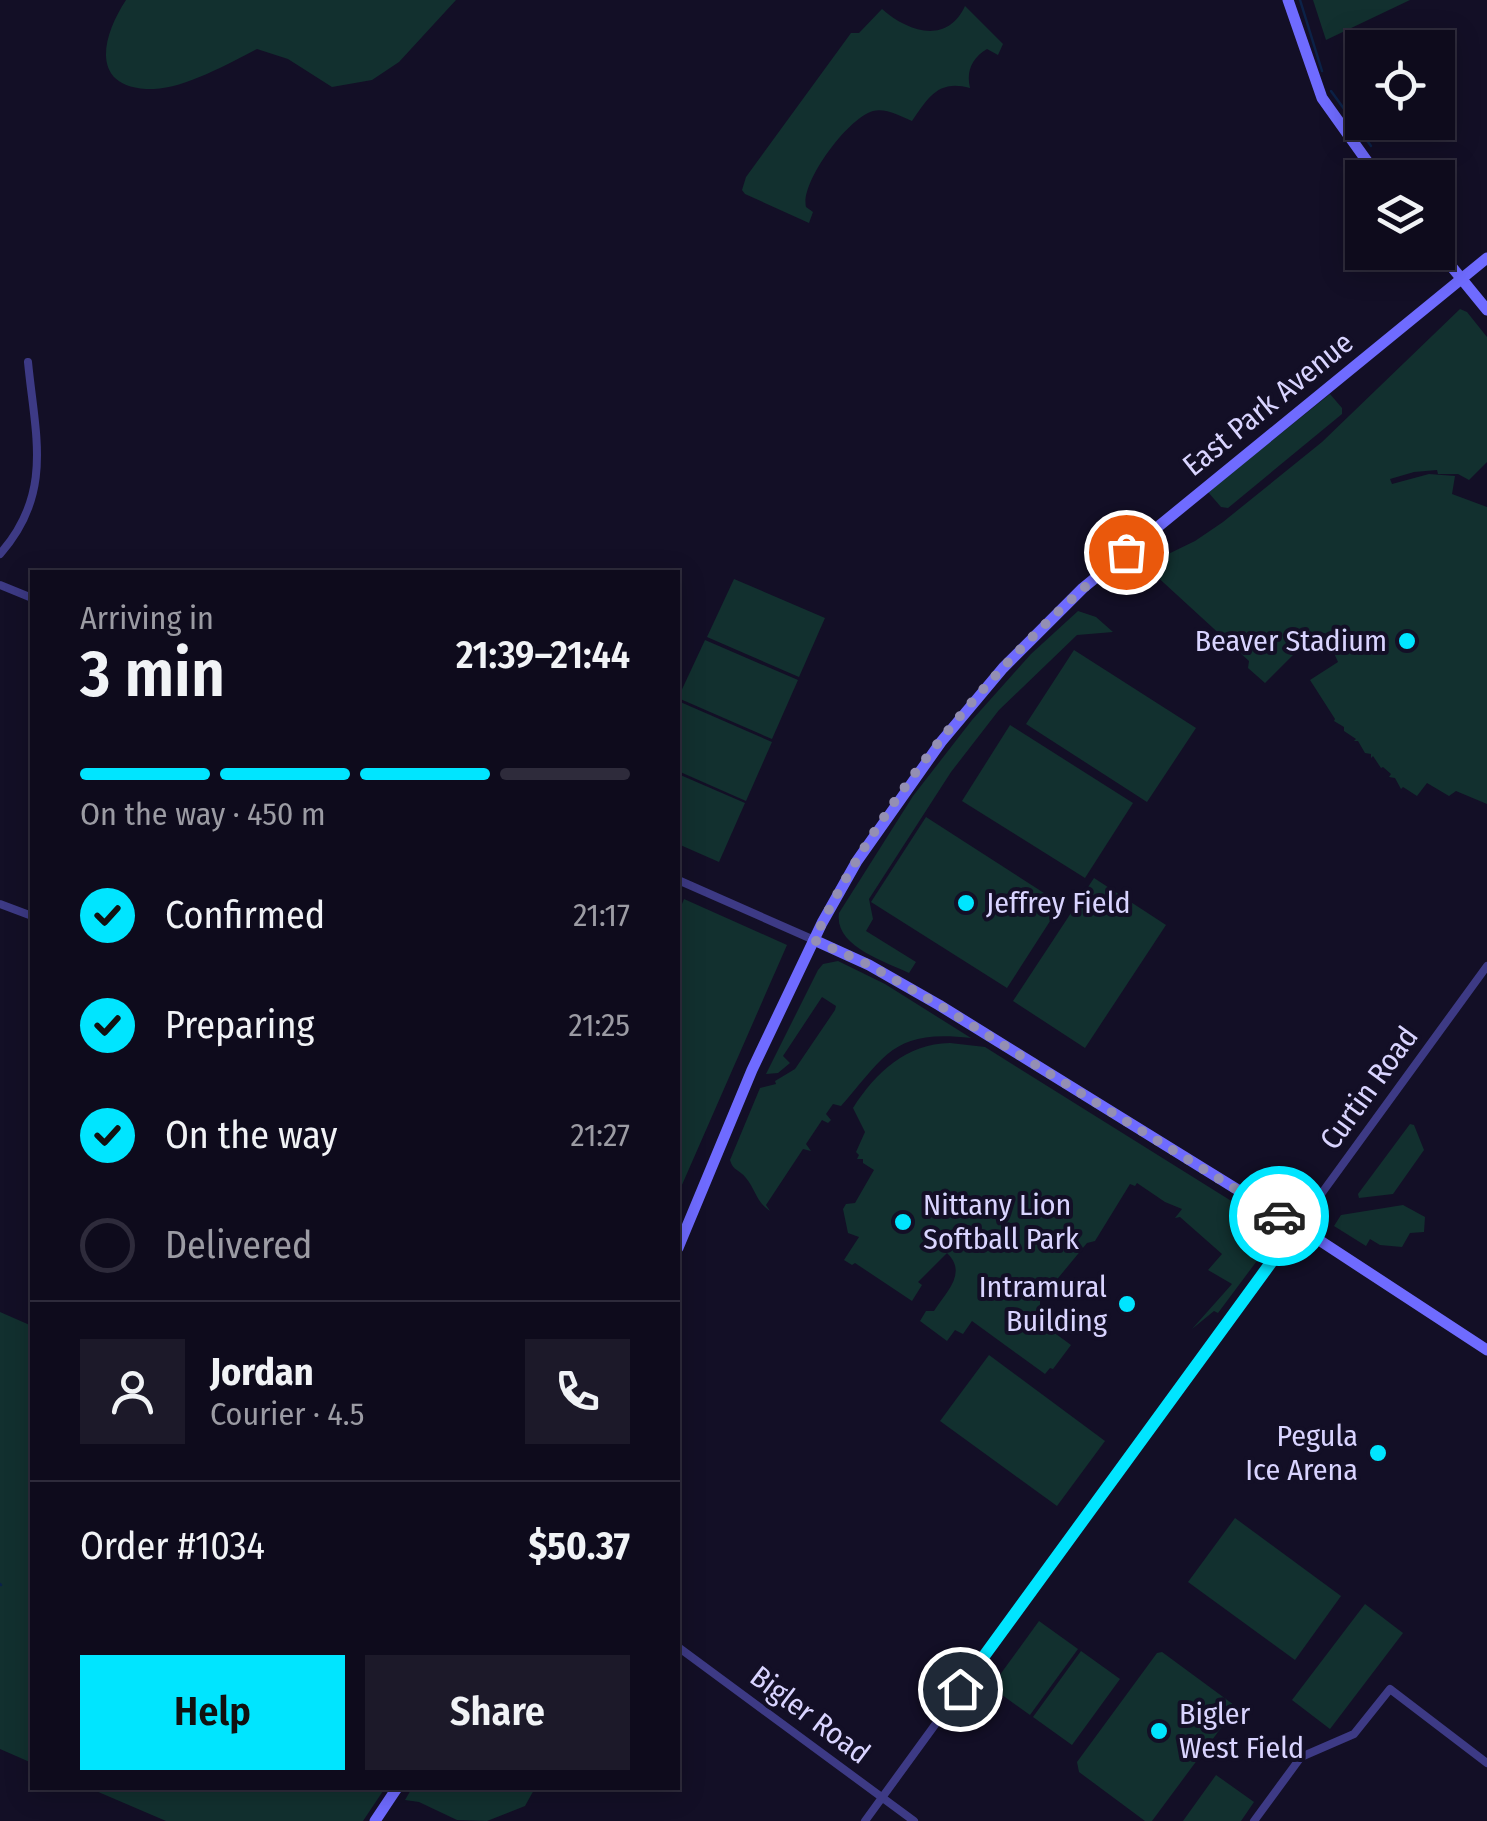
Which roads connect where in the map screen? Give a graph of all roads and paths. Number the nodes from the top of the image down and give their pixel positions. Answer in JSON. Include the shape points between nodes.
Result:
{"nodes":[{"id":1,"x":1288,"y":0,"type":"edge"},
{"id":2,"x":1366,"y":160,"type":"edge"},
{"id":3,"x":1487,"y":258,"type":"edge"},
{"id":4,"x":1455,"y":270,"type":"edge"},
{"id":5,"x":1462,"y":278,"type":"junction"},
{"id":6,"x":1487,"y":310,"type":"edge"},
{"id":7,"x":28,"y":362,"type":"dead end"},
{"id":8,"x":0,"y":554,"type":"edge"},
{"id":9,"x":0,"y":585,"type":"edge"},
{"id":10,"x":30,"y":597,"type":"edge"},
{"id":11,"x":680,"y":881,"type":"edge"},
{"id":12,"x":0,"y":904,"type":"edge"},
{"id":13,"x":30,"y":915,"type":"edge"},
{"id":14,"x":814,"y":940,"type":"junction"},
{"id":15,"x":1487,"y":966,"type":"edge"},
{"id":16,"x":1297,"y":1227,"type":"junction"},
{"id":17,"x":680,"y":1243,"type":"edge"},
{"id":18,"x":1487,"y":1350,"type":"edge"},
{"id":19,"x":680,"y":1648,"type":"edge"},
{"id":20,"x":1487,"y":1763,"type":"edge"},
{"id":21,"x":396,"y":1790,"type":"edge"},
{"id":22,"x":882,"y":1796,"type":"junction"},
{"id":23,"x":375,"y":1821,"type":"edge"},
{"id":24,"x":865,"y":1821,"type":"edge"},
{"id":25,"x":914,"y":1821,"type":"edge"},
{"id":26,"x":1254,"y":1821,"type":"edge"}],
"edges":[{"from":1,"to":2,"type":"main road","via":[[1322,98]]},
{"from":3,"to":5,"type":"main road","name":"East Park Avenue"},
{"from":4,"to":5,"type":"main road"},
{"from":5,"to":6,"type":"main road"},
{"from":5,"to":14,"type":"main road","name":"East Park Avenue","via":[[1052,618],[912,781]]},
{"from":7,"to":8,"type":"street","via":[[37,480],[17,534]]},
{"from":9,"to":10,"type":"street"},
{"from":11,"to":14,"type":"street"},
{"from":12,"to":13,"type":"street"},
{"from":14,"to":16,"type":"main road","via":[[939,1005]]},
{"from":14,"to":17,"type":"main road","name":"East Park Avenue"},
{"from":15,"to":16,"type":"street","name":"Curtin Road"},
{"from":16,"to":18,"type":"main road"},
{"from":16,"to":22,"type":"street","name":"Curtin Road"},
{"from":19,"to":22,"type":"street","name":"Bigler Road"},
{"from":20,"to":26,"type":"street","via":[[1390,1688],[1354,1734],[1301,1758]]},
{"from":21,"to":23,"type":"main road"},
{"from":22,"to":24,"type":"street","name":"Curtin Road"},
{"from":22,"to":25,"type":"street","name":"Bigler Road"}]}
